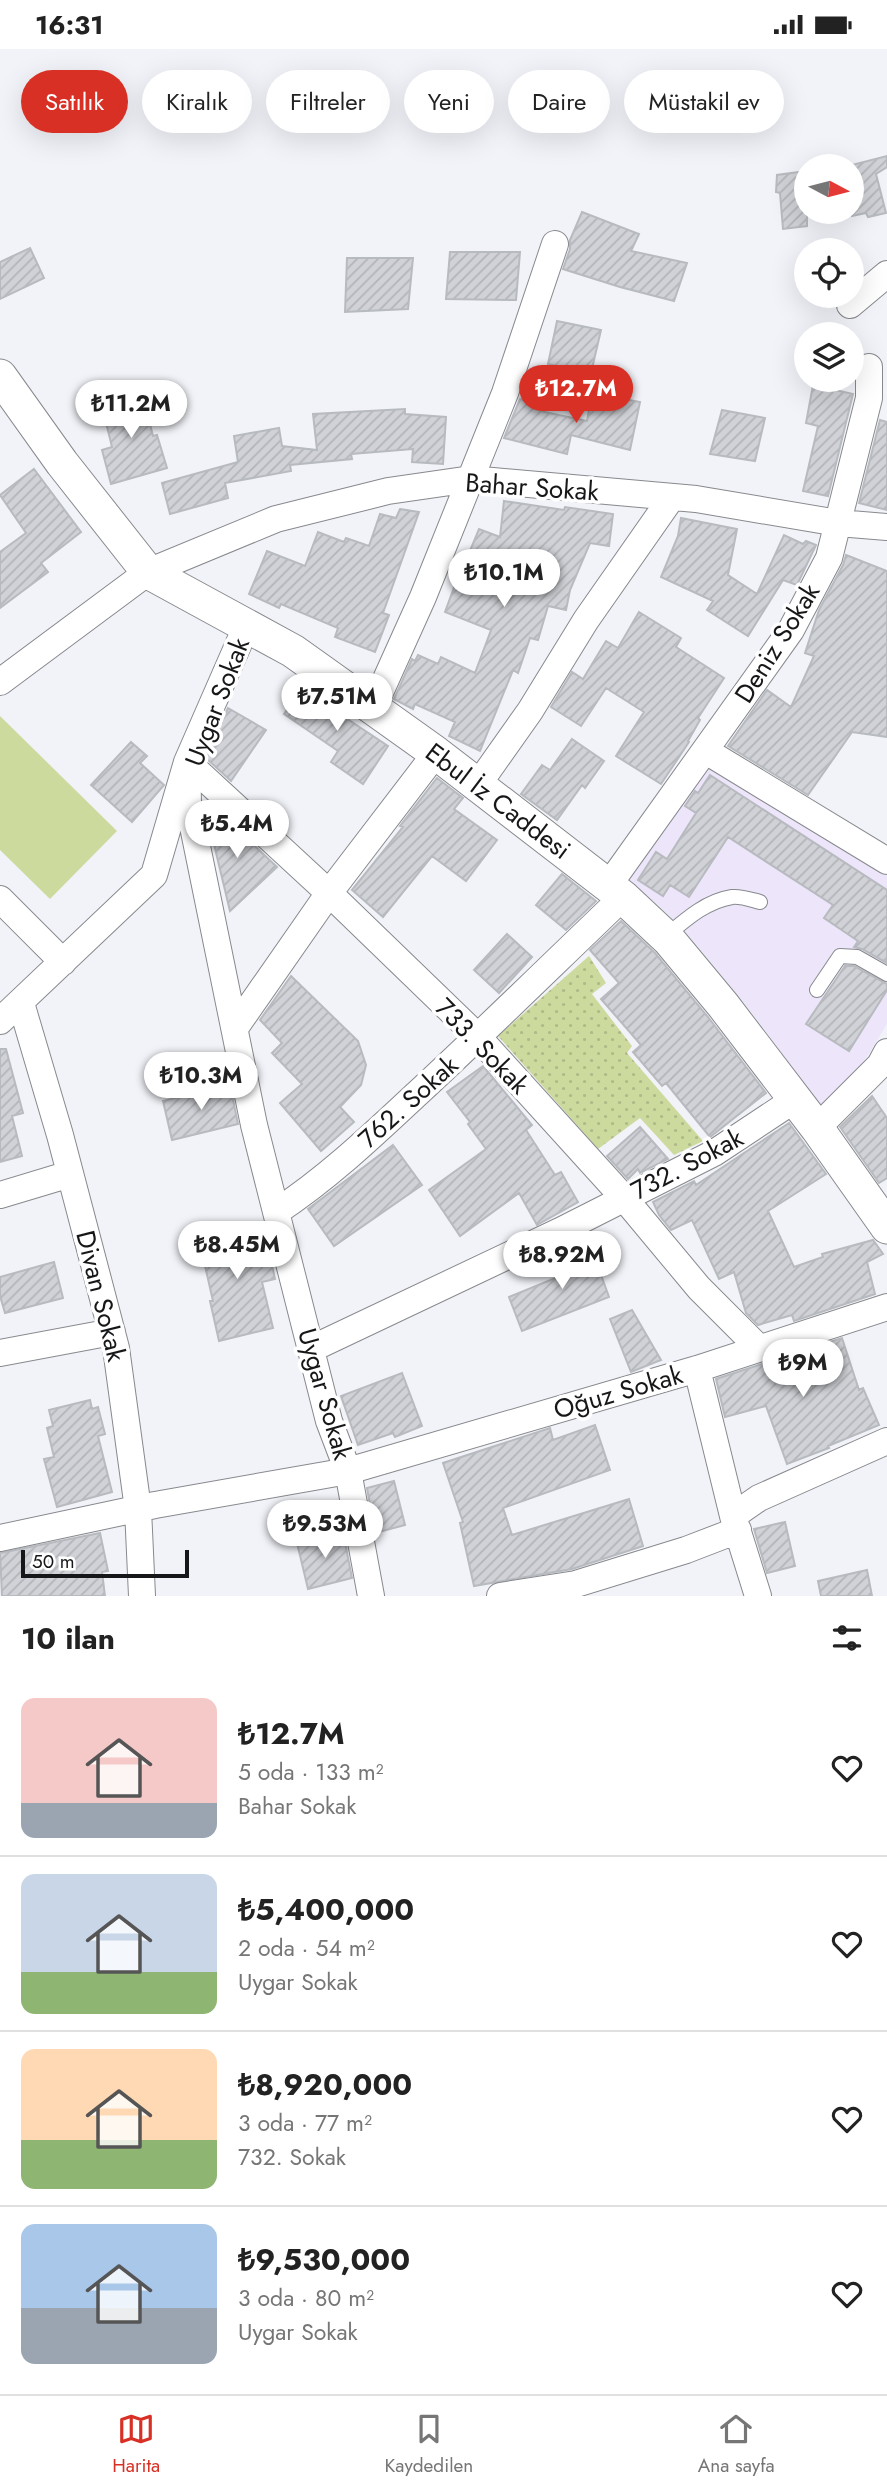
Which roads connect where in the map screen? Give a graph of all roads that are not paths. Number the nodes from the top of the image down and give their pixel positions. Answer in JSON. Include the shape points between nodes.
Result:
{"nodes":[{"id":1,"x":555,"y":244,"type":"dead end"},
{"id":2,"x":887,"y":274,"type":"edge"},
{"id":3,"x":864,"y":293,"type":"edge"},
{"id":4,"x":869,"y":367,"type":"dead end"},
{"id":5,"x":0,"y":376,"type":"edge"},
{"id":6,"x":471,"y":479,"type":"junction"},
{"id":7,"x":672,"y":497,"type":"junction"},
{"id":8,"x":838,"y":523,"type":"junction"},
{"id":9,"x":887,"y":527,"type":"edge"},
{"id":10,"x":148,"y":572,"type":"junction"},
{"id":11,"x":246,"y":627,"type":"junction"},
{"id":12,"x":4,"y":671,"type":"edge"},
{"id":13,"x":373,"y":708,"type":"junction"},
{"id":14,"x":706,"y":751,"type":"junction"},
{"id":15,"x":436,"y":753,"type":"junction"},
{"id":16,"x":187,"y":762,"type":"junction"},
{"id":17,"x":477,"y":786,"type":"junction"},
{"id":18,"x":887,"y":861,"type":"edge"},
{"id":19,"x":615,"y":891,"type":"junction"},
{"id":20,"x":329,"y":893,"type":"junction"},
{"id":21,"x":0,"y":899,"type":"edge"},
{"id":22,"x":760,"y":902,"type":"dead end"},
{"id":23,"x":665,"y":937,"type":"junction"},
{"id":24,"x":63,"y":962,"type":"junction"},
{"id":25,"x":887,"y":974,"type":"edge"},
{"id":26,"x":817,"y":990,"type":"dead end"},
{"id":27,"x":21,"y":1003,"type":"junction"},
{"id":28,"x":0,"y":1021,"type":"edge"},
{"id":29,"x":235,"y":1028,"type":"junction"},
{"id":30,"x":478,"y":1037,"type":"junction"},
{"id":31,"x":885,"y":1061,"type":"edge"},
{"id":32,"x":794,"y":1100,"type":"junction"},
{"id":33,"x":817,"y":1128,"type":"junction"},
{"id":34,"x":70,"y":1174,"type":"junction"},
{"id":35,"x":0,"y":1195,"type":"edge"},
{"id":36,"x":624,"y":1198,"type":"junction"},
{"id":37,"x":276,"y":1212,"type":"junction"},
{"id":38,"x":887,"y":1227,"type":"edge"},
{"id":39,"x":887,"y":1307,"type":"edge"},
{"id":40,"x":112,"y":1332,"type":"junction"},
{"id":41,"x":758,"y":1347,"type":"junction"},
{"id":42,"x":311,"y":1349,"type":"junction"},
{"id":43,"x":0,"y":1353,"type":"edge"},
{"id":44,"x":697,"y":1369,"type":"junction"},
{"id":45,"x":887,"y":1441,"type":"edge"},
{"id":46,"x":348,"y":1471,"type":"junction"},
{"id":47,"x":138,"y":1509,"type":"junction"},
{"id":48,"x":736,"y":1523,"type":"junction"},
{"id":49,"x":0,"y":1538,"type":"edge"},
{"id":50,"x":142,"y":1596,"type":"edge"},
{"id":51,"x":371,"y":1596,"type":"edge"},
{"id":52,"x":500,"y":1596,"type":"edge"},
{"id":53,"x":758,"y":1596,"type":"edge"}],
"edges":[{"from":1,"to":6,"type":"street"},
{"from":2,"to":3,"type":"street"},
{"from":4,"to":8,"type":"street","name":"Deniz Sokak","via":[[869,398]]},
{"from":5,"to":10,"type":"street","name":"Ebul İz Caddesi"},
{"from":6,"to":7,"type":"street","name":"Bahar Sokak"},
{"from":6,"to":10,"type":"street","name":"Bahar Sokak","via":[[388,491],[276,519]]},
{"from":6,"to":13,"type":"street"},
{"from":7,"to":8,"type":"street","name":"Bahar Sokak"},
{"from":7,"to":17,"type":"street"},
{"from":8,"to":9,"type":"street","name":"Bahar Sokak"},
{"from":8,"to":14,"type":"street","name":"Deniz Sokak","via":[[828,558],[791,630]]},
{"from":10,"to":11,"type":"street","name":"Ebul İz Caddesi"},
{"from":10,"to":12,"type":"street","name":"Bahar Sokak"},
{"from":11,"to":13,"type":"street","name":"Ebul İz Caddesi","via":[[293,651]]},
{"from":11,"to":16,"type":"street","name":"Uygar Sokak"},
{"from":13,"to":15,"type":"street","name":"Ebul İz Caddesi"},
{"from":14,"to":18,"type":"street"},
{"from":14,"to":19,"type":"street","name":"Deniz Sokak"},
{"from":15,"to":17,"type":"street","name":"Ebul İz Caddesi"},
{"from":15,"to":20,"type":"street"},
{"from":16,"to":20,"type":"street","name":"733. Sokak"},
{"from":16,"to":24,"type":"street","via":[[155,875]]},
{"from":16,"to":29,"type":"street","name":"Uygar Sokak","via":[[188,802]]},
{"from":17,"to":19,"type":"street","name":"Ebul İz Caddesi"},
{"from":19,"to":23,"type":"street","name":"Ebul İz Caddesi"},
{"from":19,"to":30,"type":"street","name":"762. Sokak"},
{"from":20,"to":29,"type":"street"},
{"from":20,"to":30,"type":"street","name":"733. Sokak"},
{"from":21,"to":24,"type":"street"},
{"from":22,"to":23,"type":"lane","via":[[734,896],[710,904]]},
{"from":23,"to":32,"type":"street","name":"Ebul İz Caddesi"},
{"from":24,"to":27,"type":"street"},
{"from":25,"to":26,"type":"lane","via":[[857,957],[839,956]]},
{"from":27,"to":28,"type":"street"},
{"from":27,"to":34,"type":"street","name":"Divan Sokak"},
{"from":29,"to":37,"type":"street","name":"Uygar Sokak"},
{"from":30,"to":36,"type":"street","name":"733. Sokak"},
{"from":30,"to":37,"type":"street","name":"762. Sokak","via":[[369,1138]]},
{"from":31,"to":33,"type":"street"},
{"from":32,"to":33,"type":"street","name":"Ebul İz Caddesi"},
{"from":32,"to":36,"type":"street","name":"732. Sokak","via":[[715,1153]]},
{"from":33,"to":38,"type":"street","name":"Ebul İz Caddesi"},
{"from":34,"to":35,"type":"street"},
{"from":34,"to":40,"type":"street","name":"Divan Sokak"},
{"from":36,"to":41,"type":"street","name":"733. Sokak","via":[[699,1289]]},
{"from":36,"to":42,"type":"street","name":"732. Sokak"},
{"from":37,"to":42,"type":"street","name":"Uygar Sokak"},
{"from":39,"to":41,"type":"street","name":"Oğuz Sokak"},
{"from":40,"to":43,"type":"street"},
{"from":40,"to":47,"type":"street","name":"Divan Sokak"},
{"from":41,"to":44,"type":"street","name":"Oğuz Sokak"},
{"from":42,"to":46,"type":"street","name":"Uygar Sokak","via":[[329,1421]]},
{"from":44,"to":46,"type":"street","name":"Oğuz Sokak"},
{"from":44,"to":48,"type":"street"},
{"from":45,"to":48,"type":"street","via":[[759,1498]]},
{"from":46,"to":47,"type":"street","name":"Oğuz Sokak"},
{"from":46,"to":51,"type":"street","name":"Uygar Sokak"},
{"from":47,"to":49,"type":"street","name":"Oğuz Sokak"},
{"from":47,"to":50,"type":"street","name":"Divan Sokak"},
{"from":48,"to":52,"type":"street","via":[[686,1550],[576,1584]]},
{"from":48,"to":53,"type":"street"}]}
